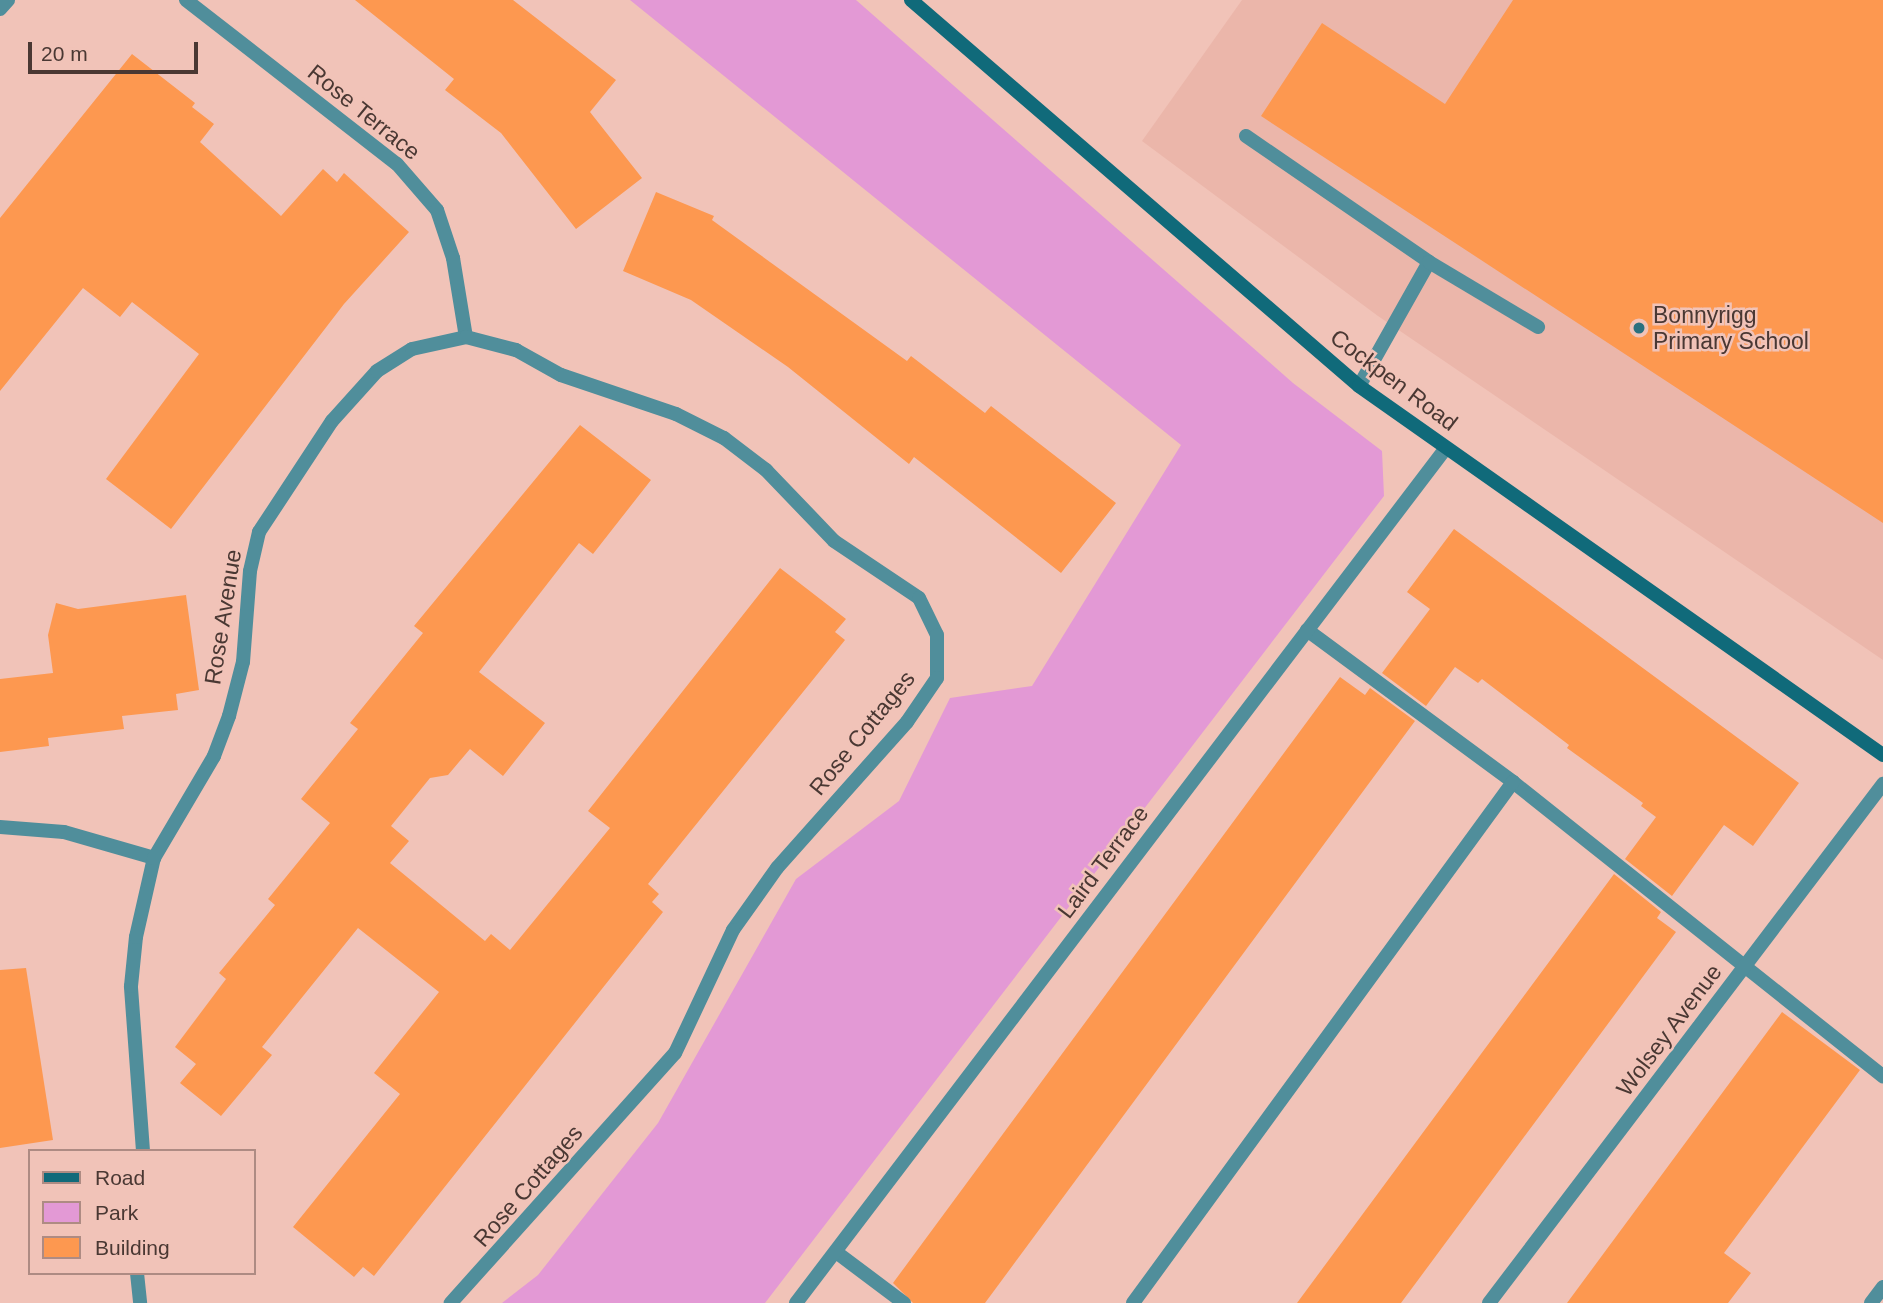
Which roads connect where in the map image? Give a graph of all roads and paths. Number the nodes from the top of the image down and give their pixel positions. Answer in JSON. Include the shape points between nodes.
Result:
{"nodes":[{"id":1,"x":8,"y":0,"type":"edge"},
{"id":2,"x":186,"y":0,"type":"edge"},
{"id":3,"x":915,"y":1,"type":"edge"},
{"id":4,"x":0,"y":9,"type":"edge"},
{"id":5,"x":1246,"y":136,"type":"dead end"},
{"id":6,"x":1429,"y":262,"type":"junction"},
{"id":7,"x":1538,"y":327,"type":"dead end"},
{"id":8,"x":466,"y":337,"type":"junction"},
{"id":9,"x":1359,"y":386,"type":"junction"},
{"id":10,"x":1447,"y":448,"type":"junction"},
{"id":11,"x":1307,"y":630,"type":"junction"},
{"id":12,"x":1883,"y":755,"type":"edge"},
{"id":13,"x":1513,"y":782,"type":"junction"},
{"id":14,"x":1883,"y":784,"type":"edge"},
{"id":15,"x":0,"y":827,"type":"edge"},
{"id":16,"x":154,"y":858,"type":"junction"},
{"id":17,"x":1746,"y":967,"type":"junction"},
{"id":18,"x":1883,"y":1076,"type":"edge"},
{"id":19,"x":143,"y":1149,"type":"edge"},
{"id":20,"x":836,"y":1252,"type":"junction"},
{"id":21,"x":137,"y":1275,"type":"edge"},
{"id":22,"x":1883,"y":1287,"type":"edge"},
{"id":23,"x":140,"y":1303,"type":"edge"},
{"id":24,"x":451,"y":1303,"type":"edge"},
{"id":25,"x":796,"y":1303,"type":"edge"},
{"id":26,"x":904,"y":1303,"type":"edge"},
{"id":27,"x":1133,"y":1303,"type":"edge"},
{"id":28,"x":1489,"y":1303,"type":"edge"},
{"id":29,"x":1871,"y":1303,"type":"edge"}],
"edges":[{"from":1,"to":4,"type":"street"},
{"from":2,"to":8,"type":"street","name":"Rose Terrace","via":[[397,164],[436,210],[453,258]]},
{"from":3,"to":9,"type":"main road","name":"Cockpen Road"},
{"from":5,"to":6,"type":"street"},
{"from":6,"to":7,"type":"street"},
{"from":6,"to":9,"type":"street"},
{"from":8,"to":16,"type":"street","name":"Rose Avenue","via":[[412,349],[377,371],[332,421],[260,532],[250,571],[243,662],[229,716],[214,757]]},
{"from":8,"to":24,"type":"street","name":"Rose Cottages","via":[[516,350],[561,375],[676,414],[724,438],[766,470],[834,541],[919,598],[937,635],[937,678],[907,722],[777,868],[733,930],[675,1053]]},
{"from":9,"to":10,"type":"main road","name":"Cockpen Road"},
{"from":10,"to":11,"type":"street","name":"Laird Terrace"},
{"from":10,"to":12,"type":"main road","name":"Cockpen Road"},
{"from":11,"to":13,"type":"street"},
{"from":11,"to":20,"type":"street","name":"Laird Terrace"},
{"from":13,"to":17,"type":"street"},
{"from":13,"to":27,"type":"street"},
{"from":14,"to":17,"type":"street","name":"Wolsey Avenue"},
{"from":15,"to":16,"type":"street","via":[[64,832]]},
{"from":16,"to":19,"type":"street","name":"Rose Avenue","via":[[136,937],[131,986]]},
{"from":17,"to":18,"type":"street"},
{"from":17,"to":28,"type":"street","name":"Wolsey Avenue"},
{"from":20,"to":25,"type":"street","name":"Laird Terrace"},
{"from":20,"to":26,"type":"street"},
{"from":21,"to":23,"type":"street"},
{"from":22,"to":29,"type":"street"}]}
